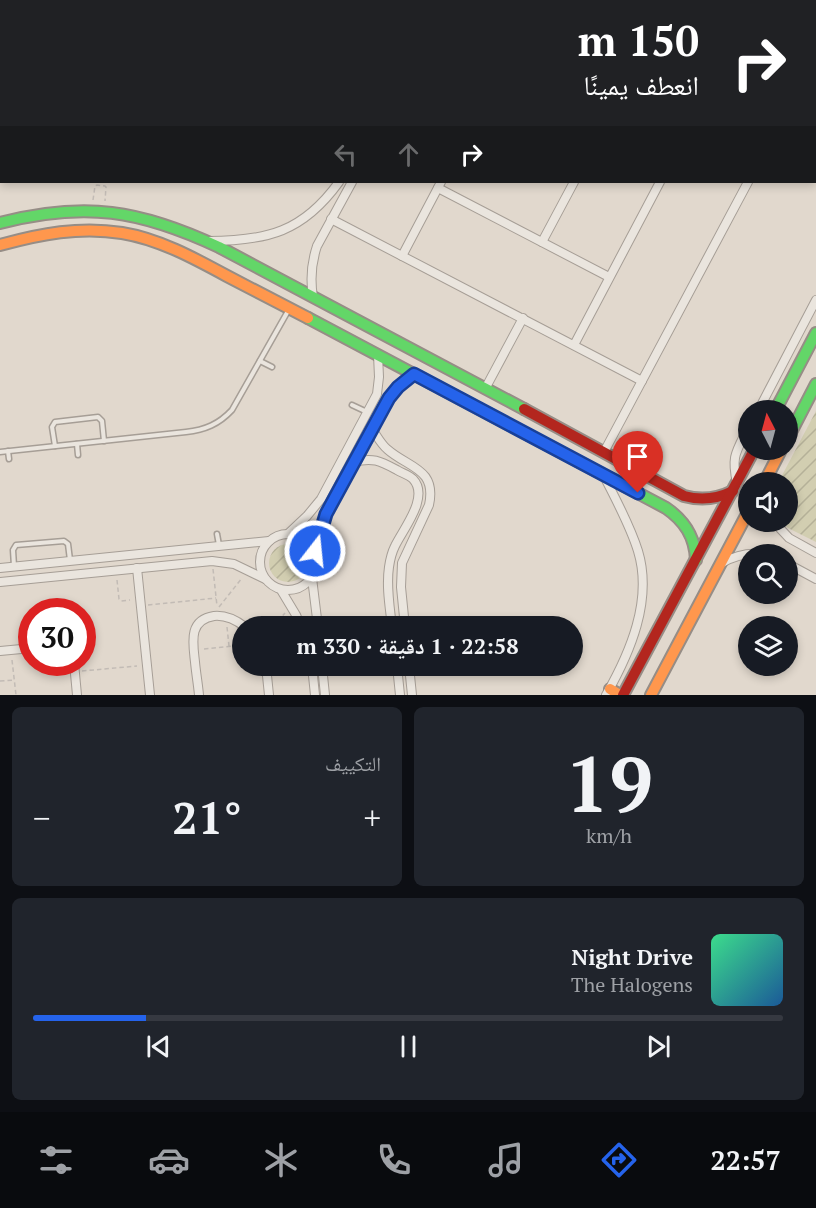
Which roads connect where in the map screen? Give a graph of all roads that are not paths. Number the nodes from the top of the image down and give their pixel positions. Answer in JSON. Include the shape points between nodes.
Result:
{"nodes":[{"id":1,"x":338,"y":183,"type":"edge"},
{"id":2,"x":351,"y":183,"type":"edge"},
{"id":3,"x":573,"y":183,"type":"edge"},
{"id":4,"x":659,"y":183,"type":"edge"},
{"id":5,"x":747,"y":183,"type":"edge"},
{"id":6,"x":440,"y":185,"type":"edge"},
{"id":7,"x":143,"y":217,"type":"junction"},
{"id":8,"x":332,"y":219,"type":"junction"},
{"id":9,"x":0,"y":223,"type":"edge"},
{"id":10,"x":139,"y":236,"type":"junction"},
{"id":11,"x":207,"y":241,"type":"junction"},
{"id":12,"x":542,"y":242,"type":"junction"},
{"id":13,"x":0,"y":245,"type":"edge"},
{"id":14,"x":402,"y":256,"type":"junction"},
{"id":15,"x":609,"y":277,"type":"junction"},
{"id":16,"x":313,"y":297,"type":"junction"},
{"id":17,"x":816,"y":300,"type":"edge"},
{"id":18,"x":289,"y":308,"type":"junction"},
{"id":19,"x":523,"y":318,"type":"junction"},
{"id":20,"x":816,"y":333,"type":"edge"},
{"id":21,"x":574,"y":345,"type":"junction"},
{"id":22,"x":378,"y":355,"type":"junction"},
{"id":23,"x":260,"y":361,"type":"junction"},
{"id":24,"x":272,"y":367,"type":"dead end"},
{"id":25,"x":450,"y":370,"type":"junction"},
{"id":26,"x":414,"y":374,"type":"junction"},
{"id":27,"x":642,"y":381,"type":"junction"},
{"id":28,"x":816,"y":384,"type":"edge"},
{"id":29,"x":439,"y":388,"type":"junction"},
{"id":30,"x":485,"y":388,"type":"junction"},
{"id":31,"x":764,"y":400,"type":"edge"},
{"id":32,"x":781,"y":400,"type":"edge"},
{"id":33,"x":352,"y":405,"type":"dead end"},
{"id":34,"x":367,"y":412,"type":"junction"},
{"id":35,"x":798,"y":417,"type":"edge"},
{"id":36,"x":372,"y":429,"type":"junction"},
{"id":37,"x":104,"y":441,"type":"junction"},
{"id":38,"x":77,"y":444,"type":"junction"},
{"id":39,"x":55,"y":446,"type":"junction"},
{"id":40,"x":738,"y":448,"type":"edge"},
{"id":41,"x":8,"y":451,"type":"junction"},
{"id":42,"x":0,"y":452,"type":"edge"},
{"id":43,"x":604,"y":452,"type":"junction"},
{"id":44,"x":78,"y":455,"type":"dead end"},
{"id":45,"x":9,"y":459,"type":"dead end"},
{"id":46,"x":749,"y":460,"type":"edge"},
{"id":47,"x":354,"y":462,"type":"junction"},
{"id":48,"x":604,"y":476,"type":"junction"},
{"id":49,"x":665,"y":485,"type":"junction"},
{"id":50,"x":735,"y":487,"type":"junction"},
{"id":51,"x":655,"y":502,"type":"junction"},
{"id":52,"x":738,"y":531,"type":"edge"},
{"id":53,"x":783,"y":532,"type":"edge"},
{"id":54,"x":289,"y":533,"type":"junction"},
{"id":55,"x":217,"y":534,"type":"dead end"},
{"id":56,"x":269,"y":541,"type":"junction"},
{"id":57,"x":219,"y":546,"type":"junction"},
{"id":58,"x":168,"y":551,"type":"junction"},
{"id":59,"x":315,"y":551,"type":"junction"},
{"id":60,"x":816,"y":553,"type":"edge"},
{"id":61,"x":738,"y":556,"type":"edge"},
{"id":62,"x":696,"y":560,"type":"junction"},
{"id":63,"x":70,"y":561,"type":"junction"},
{"id":64,"x":720,"y":564,"type":"junction"},
{"id":65,"x":170,"y":565,"type":"junction"},
{"id":66,"x":15,"y":567,"type":"junction"},
{"id":67,"x":0,"y":568,"type":"edge"},
{"id":68,"x":137,"y":568,"type":"junction"},
{"id":69,"x":798,"y":569,"type":"edge"},
{"id":70,"x":312,"y":578,"type":"junction"},
{"id":71,"x":266,"y":579,"type":"junction"},
{"id":72,"x":816,"y":579,"type":"edge"},
{"id":73,"x":0,"y":582,"type":"edge"},
{"id":74,"x":281,"y":590,"type":"junction"},
{"id":75,"x":296,"y":616,"type":"edge"},
{"id":76,"x":317,"y":616,"type":"edge"},
{"id":77,"x":392,"y":616,"type":"edge"},
{"id":78,"x":404,"y":616,"type":"edge"},
{"id":79,"x":232,"y":620,"type":"edge"},
{"id":80,"x":18,"y":649,"type":"edge"},
{"id":81,"x":0,"y":651,"type":"edge"},
{"id":82,"x":75,"y":676,"type":"edge"},
{"id":83,"x":267,"y":676,"type":"edge"},
{"id":84,"x":313,"y":676,"type":"edge"},
{"id":85,"x":323,"y":676,"type":"edge"},
{"id":86,"x":398,"y":676,"type":"edge"},
{"id":87,"x":410,"y":676,"type":"edge"},
{"id":88,"x":608,"y":692,"type":"edge"},
{"id":89,"x":77,"y":695,"type":"edge"},
{"id":90,"x":150,"y":695,"type":"edge"},
{"id":91,"x":199,"y":695,"type":"edge"},
{"id":92,"x":269,"y":695,"type":"edge"},
{"id":93,"x":315,"y":695,"type":"edge"},
{"id":94,"x":325,"y":695,"type":"edge"},
{"id":95,"x":400,"y":695,"type":"edge"},
{"id":96,"x":412,"y":695,"type":"edge"},
{"id":97,"x":622,"y":695,"type":"edge"},
{"id":98,"x":651,"y":695,"type":"edge"}],
"edges":[{"from":1,"to":11,"type":"street","via":[[308,216],[280,231],[250,239]]},
{"from":2,"to":8,"type":"street"},
{"from":3,"to":12,"type":"street"},
{"from":4,"to":15,"type":"street"},
{"from":5,"to":27,"type":"street"},
{"from":6,"to":12,"type":"street"},
{"from":6,"to":14,"type":"street"},
{"from":7,"to":9,"type":"street","via":[[92,210],[51,212]]},
{"from":7,"to":10,"type":"street"},
{"from":7,"to":11,"type":"street"},
{"from":8,"to":14,"type":"street"},
{"from":8,"to":16,"type":"street","via":[[314,257]]},
{"from":10,"to":13,"type":"street","via":[[69,231]]},
{"from":10,"to":18,"type":"street","via":[[188,255]]},
{"from":11,"to":16,"type":"street"},
{"from":12,"to":15,"type":"street"},
{"from":14,"to":19,"type":"street"},
{"from":15,"to":21,"type":"street"},
{"from":16,"to":25,"type":"street"},
{"from":17,"to":31,"type":"street"},
{"from":18,"to":22,"type":"street"},
{"from":18,"to":23,"type":"lane"},
{"from":19,"to":21,"type":"street"},
{"from":19,"to":30,"type":"street"},
{"from":20,"to":32,"type":"street"},
{"from":21,"to":27,"type":"street"},
{"from":22,"to":26,"type":"street"},
{"from":22,"to":34,"type":"street","via":[[376,394]]},
{"from":23,"to":24,"type":"lane"},
{"from":23,"to":37,"type":"lane","via":[[232,410],[210,427]]},
{"from":25,"to":29,"type":"street"},
{"from":25,"to":30,"type":"street"},
{"from":26,"to":29,"type":"street"},
{"from":26,"to":36,"type":"street","via":[[393,392]]},
{"from":27,"to":43,"type":"street"},
{"from":28,"to":35,"type":"street"},
{"from":29,"to":48,"type":"street"},
{"from":30,"to":43,"type":"street"},
{"from":33,"to":34,"type":"lane"},
{"from":34,"to":54,"type":"street","via":[[321,499]]},
{"from":36,"to":47,"type":"street"},
{"from":36,"to":78,"type":"street","via":[[387,449],[422,472],[430,487],[429,505],[402,563]]},
{"from":37,"to":38,"type":"lane"},
{"from":37,"to":39,"type":"lane","via":[[98,417],[55,422]]},
{"from":38,"to":39,"type":"lane"},
{"from":38,"to":44,"type":"lane"},
{"from":39,"to":41,"type":"lane"},
{"from":40,"to":50,"type":"street"},
{"from":41,"to":42,"type":"lane"},
{"from":41,"to":45,"type":"lane"},
{"from":43,"to":49,"type":"street"},
{"from":46,"to":50,"type":"street"},
{"from":47,"to":59,"type":"street","via":[[326,514]]},
{"from":47,"to":77,"type":"street","via":[[375,460],[393,468],[412,478],[419,492],[388,569]]},
{"from":48,"to":51,"type":"street"},
{"from":48,"to":88,"type":"street","via":[[639,553],[642,579],[636,631]]},
{"from":49,"to":50,"type":"street","via":[[684,496],[705,500],[720,497]]},
{"from":49,"to":51,"type":"street"},
{"from":50,"to":62,"type":"street"},
{"from":51,"to":62,"type":"street","via":[[674,512],[685,524],[693,537]]},
{"from":52,"to":64,"type":"street"},
{"from":53,"to":60,"type":"street"},
{"from":54,"to":56,"type":"street"},
{"from":54,"to":59,"type":"street","via":[[302,537]]},
{"from":55,"to":57,"type":"lane"},
{"from":56,"to":57,"type":"street"},
{"from":56,"to":71,"type":"street","via":[[260,559]]},
{"from":57,"to":58,"type":"street"},
{"from":58,"to":63,"type":"street"},
{"from":58,"to":65,"type":"street"},
{"from":59,"to":70,"type":"street","via":[[317,565]]},
{"from":61,"to":64,"type":"street"},
{"from":62,"to":97,"type":"street"},
{"from":63,"to":66,"type":"street"},
{"from":63,"to":66,"type":"lane","via":[[64,541],[16,545]]},
{"from":64,"to":98,"type":"street"},
{"from":65,"to":68,"type":"street"},
{"from":65,"to":71,"type":"street","via":[[226,562]]},
{"from":66,"to":67,"type":"street"},
{"from":68,"to":73,"type":"street"},
{"from":68,"to":90,"type":"street"},
{"from":69,"to":72,"type":"street"},
{"from":70,"to":74,"type":"street","via":[[298,589]]},
{"from":70,"to":76,"type":"street"},
{"from":71,"to":74,"type":"street"},
{"from":74,"to":75,"type":"street"},
{"from":79,"to":91,"type":"street","via":[[212,616],[200,622],[194,631]]},
{"from":80,"to":81,"type":"street"},
{"from":82,"to":89,"type":"street"},
{"from":83,"to":92,"type":"street"},
{"from":84,"to":93,"type":"street"},
{"from":85,"to":94,"type":"street"},
{"from":86,"to":95,"type":"street"},
{"from":87,"to":96,"type":"street"},
{"from":88,"to":97,"type":"street"}]}
